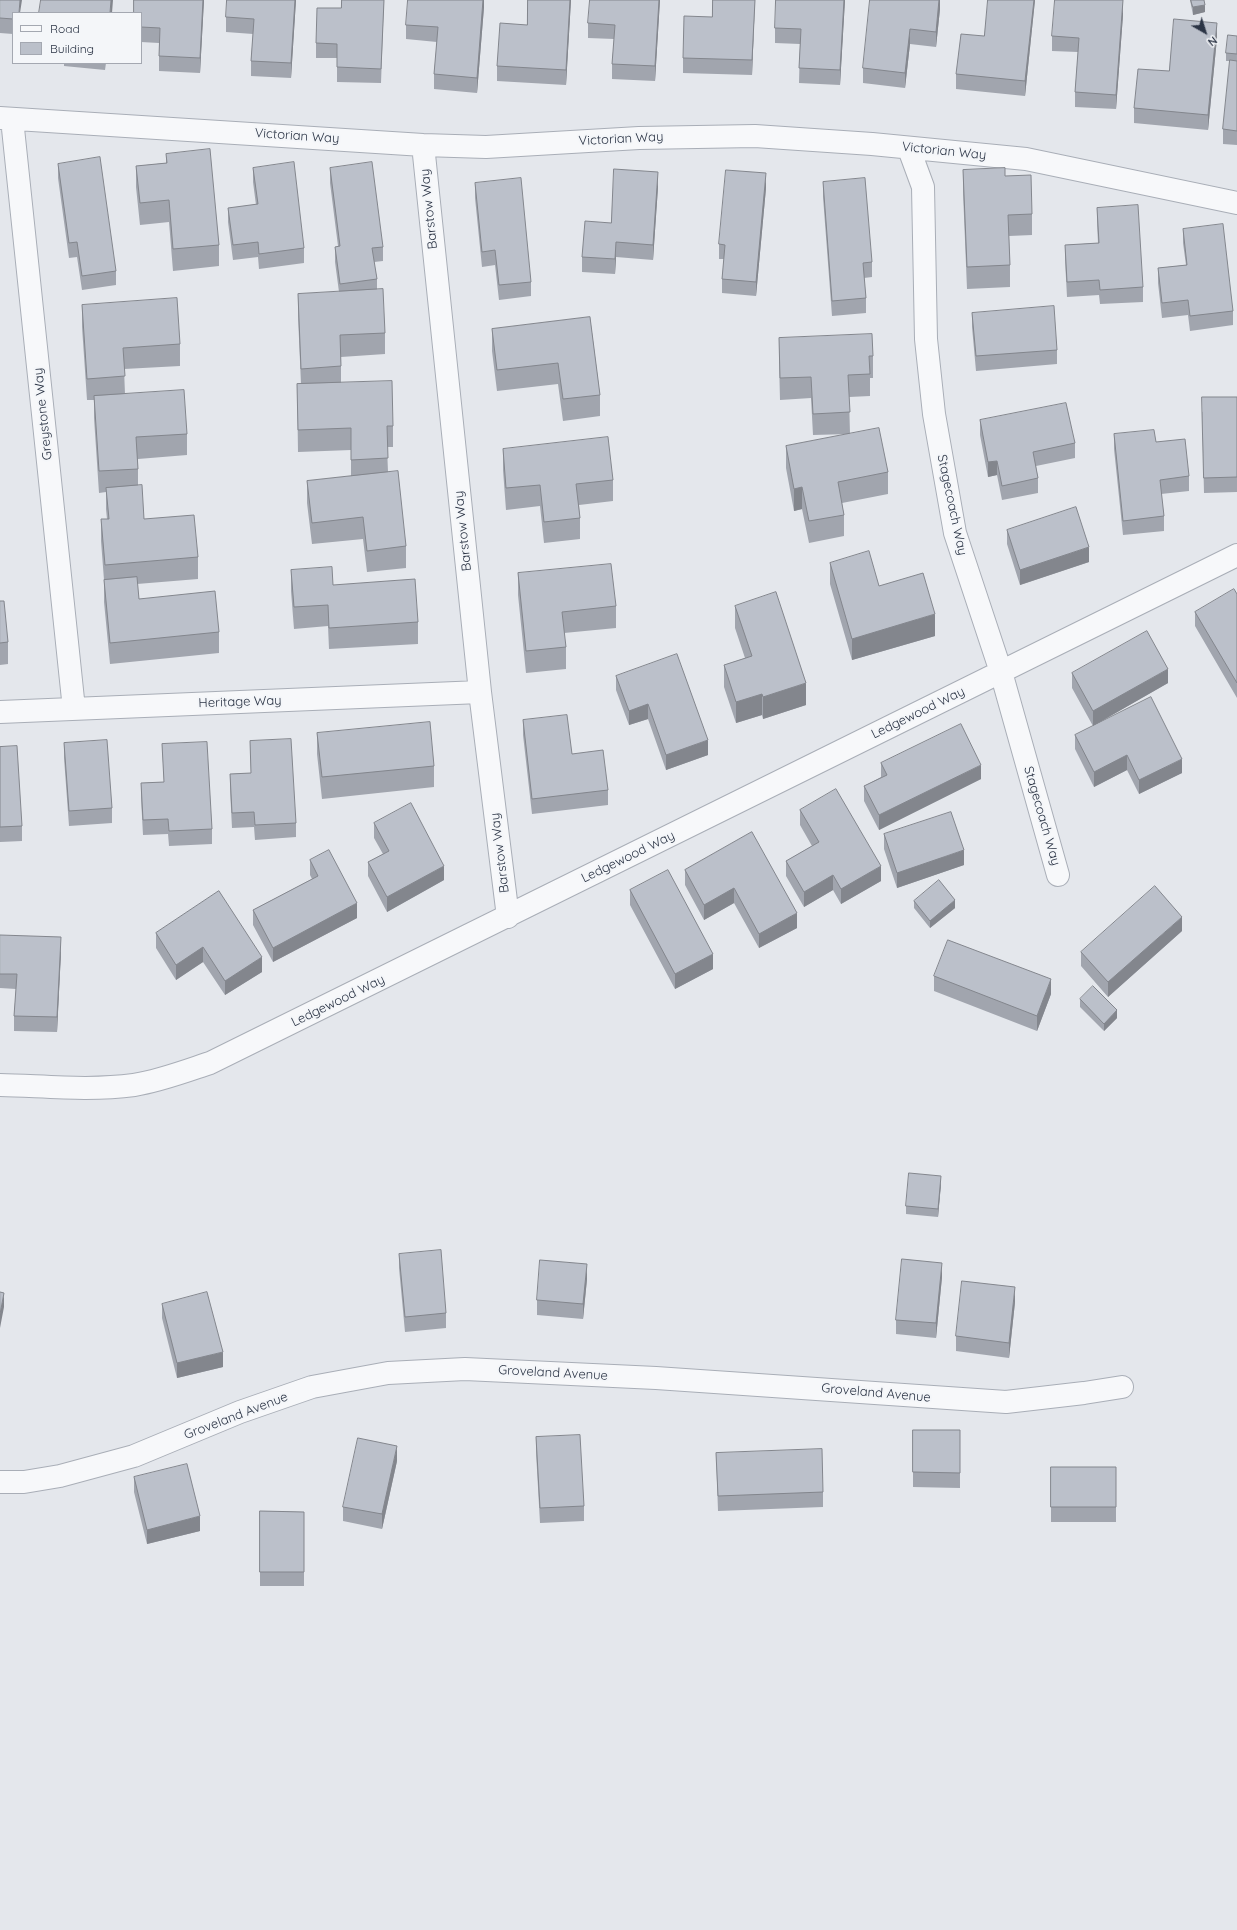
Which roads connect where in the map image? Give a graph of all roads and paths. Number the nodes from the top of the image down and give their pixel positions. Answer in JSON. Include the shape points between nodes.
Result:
{"nodes":[{"id":1,"x":6,"y":119,"type":"edge"},
{"id":2,"x":422,"y":145,"type":"junction"},
{"id":3,"x":909,"y":149,"type":"junction"},
{"id":4,"x":1237,"y":203,"type":"edge"},
{"id":5,"x":1237,"y":554,"type":"edge"},
{"id":6,"x":1001,"y":672,"type":"junction"},
{"id":7,"x":480,"y":692,"type":"junction"},
{"id":8,"x":74,"y":709,"type":"junction"},
{"id":9,"x":0,"y":712,"type":"edge"},
{"id":10,"x":1058,"y":875,"type":"dead end"},
{"id":11,"x":508,"y":917,"type":"junction"},
{"id":12,"x":0,"y":1085,"type":"edge"},
{"id":13,"x":1122,"y":1387,"type":"dead end"},
{"id":14,"x":0,"y":1482,"type":"edge"}],
"edges":[{"from":1,"to":2,"type":"street","name":"Victorian Way"},
{"from":1,"to":8,"type":"street","name":"Greystone Way"},
{"from":2,"to":3,"type":"street","name":"Victorian Way","via":[[486,147],[639,138],[755,136]]},
{"from":2,"to":7,"type":"street","name":"Barstow Way"},
{"from":3,"to":4,"type":"street","name":"Victorian Way","via":[[1026,159]]},
{"from":3,"to":6,"type":"street","name":"Stagecoach Way","via":[[923,187],[926,338],[935,421],[955,533]]},
{"from":5,"to":6,"type":"street","name":"Ledgewood Way"},
{"from":6,"to":10,"type":"street","name":"Stagecoach Way"},
{"from":6,"to":11,"type":"street","name":"Ledgewood Way"},
{"from":7,"to":8,"type":"street","name":"Heritage Way"},
{"from":7,"to":11,"type":"street","name":"Barstow Way"},
{"from":8,"to":9,"type":"street","name":"Heritage Way"},
{"from":11,"to":12,"type":"street","name":"Ledgewood Way","via":[[210,1063],[134,1085]]},
{"from":13,"to":14,"type":"street","name":"Groveland Avenue","via":[[1006,1402],[656,1378],[465,1369],[388,1373],[312,1387],[240,1412],[134,1456],[60,1476],[24,1482]]}]}
